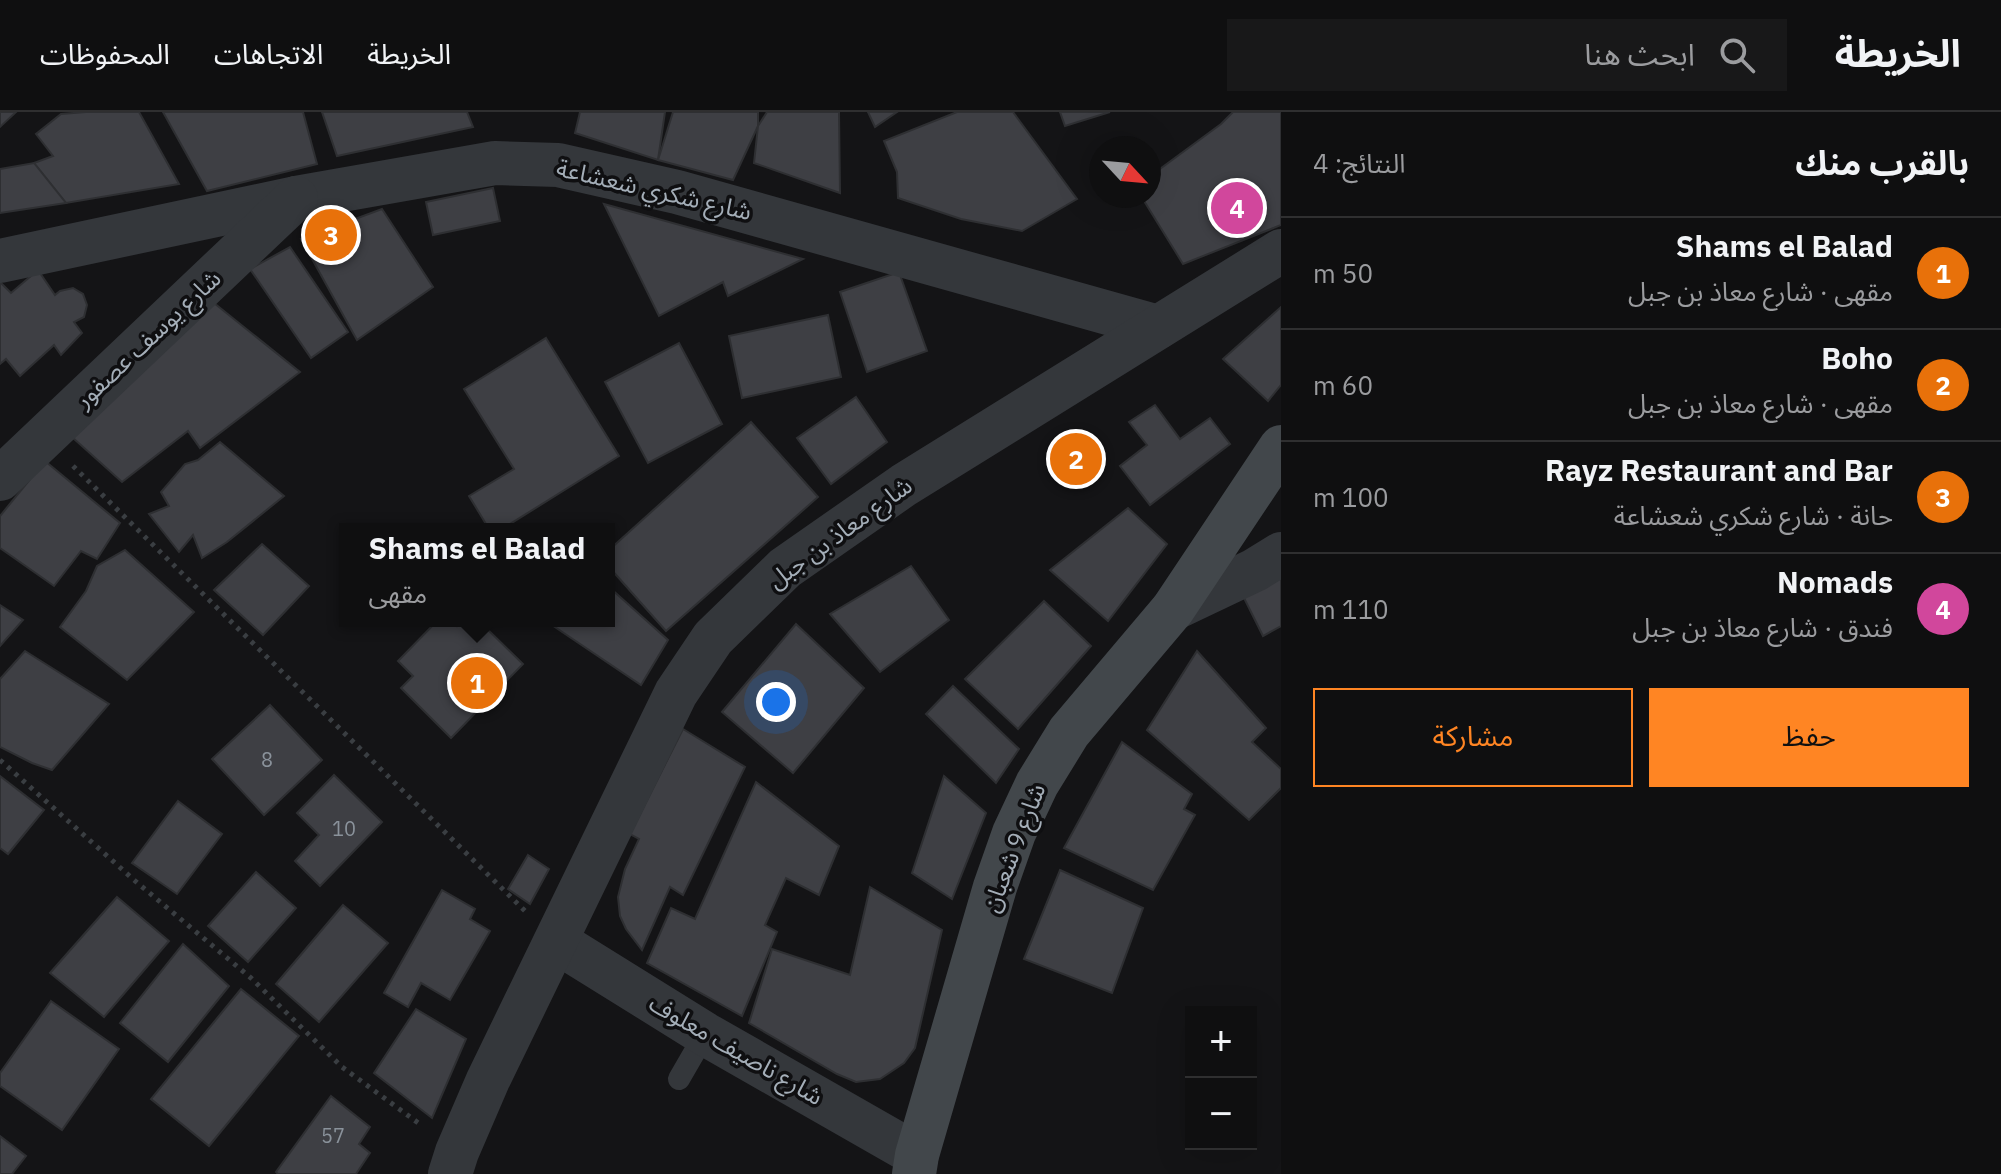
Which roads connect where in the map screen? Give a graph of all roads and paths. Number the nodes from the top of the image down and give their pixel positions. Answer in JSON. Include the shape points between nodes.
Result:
{"nodes":[{"id":1,"x":296,"y":198,"type":"junction"},
{"id":2,"x":1281,"y":251,"type":"edge"},
{"id":3,"x":0,"y":261,"type":"edge"},
{"id":4,"x":1158,"y":327,"type":"junction"},
{"id":5,"x":44,"y":437,"type":"junction"},
{"id":6,"x":1281,"y":447,"type":"edge"},
{"id":7,"x":0,"y":479,"type":"edge"},
{"id":8,"x":1281,"y":554,"type":"edge"},
{"id":9,"x":1173,"y":609,"type":"junction"},
{"id":10,"x":0,"y":760,"type":"edge"},
{"id":11,"x":557,"y":942,"type":"junction"},
{"id":12,"x":705,"y":1034,"type":"junction"},
{"id":13,"x":679,"y":1079,"type":"dead end"},
{"id":14,"x":454,"y":1163,"type":"edge"},
{"id":15,"x":916,"y":1164,"type":"edge"}],
"edges":[{"from":1,"to":3,"type":"street","name":"شارع شكري شعشاعة"},
{"from":1,"to":4,"type":"street","name":"شارع شكري شعشاعة","via":[[495,163],[558,165],[677,192]]},
{"from":1,"to":5,"type":"street","name":"شارع يوسف عصفور"},
{"from":2,"to":4,"type":"street","name":"شارع معاذ بن جبل"},
{"from":4,"to":11,"type":"street","name":"شارع معاذ بن جبل","via":[[904,485],[785,568],[713,638],[676,693]]},
{"from":5,"to":7,"type":"street","name":"شارع يوسف عصفور"},
{"from":5,"to":11,"type":"path"},
{"from":6,"to":9,"type":"street","name":"شارع 9 شعبان"},
{"from":8,"to":9,"type":"street"},
{"from":9,"to":15,"type":"street","name":"شارع 9 شعبان","via":[[1069,732],[1014,833]]},
{"from":10,"to":14,"type":"path"},
{"from":11,"to":12,"type":"street","name":"شارع ناصيف معلوف"},
{"from":11,"to":14,"type":"street","name":"شارع معاذ بن جبل","via":[[488,1080]]},
{"from":12,"to":13,"type":"lane"},
{"from":12,"to":15,"type":"street","name":"شارع ناصيف معلوف"}]}
